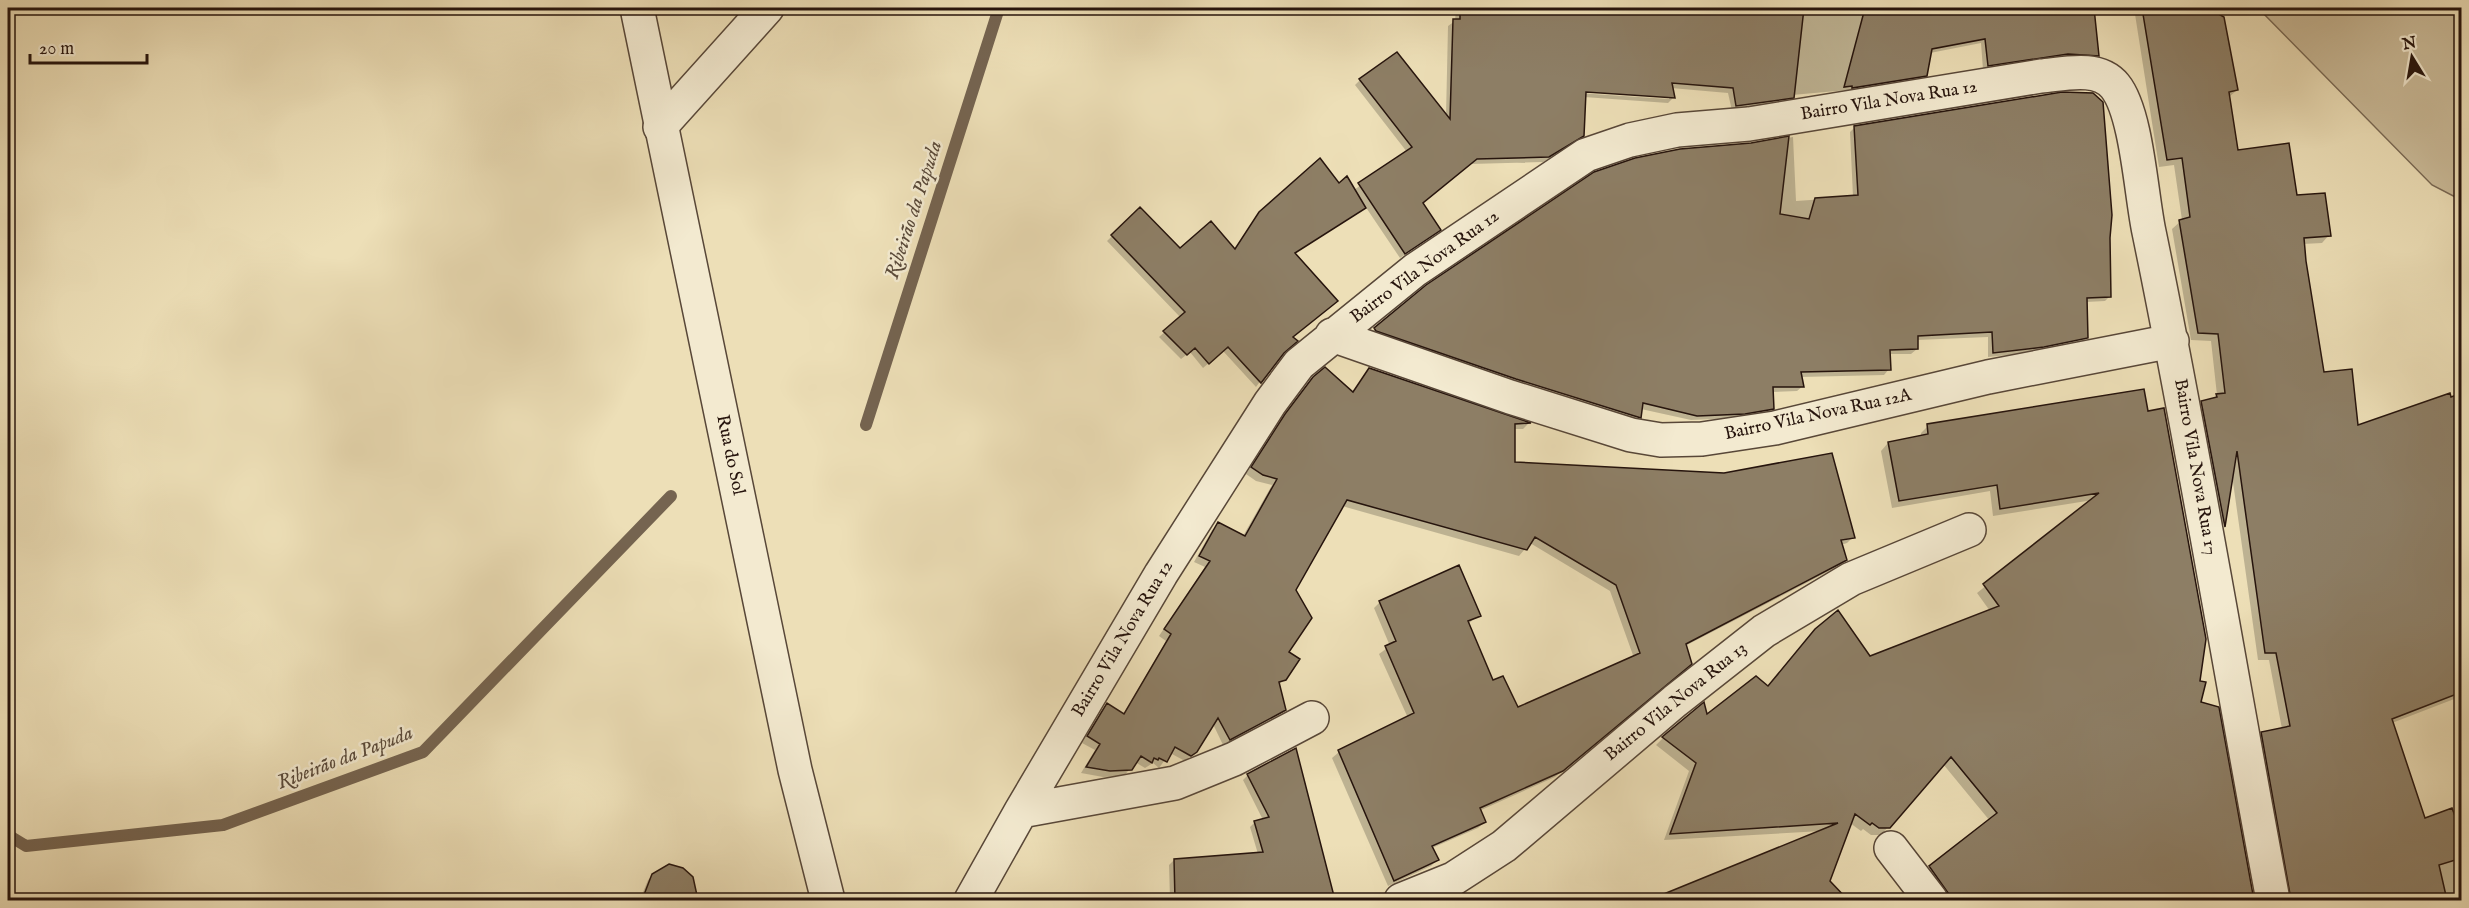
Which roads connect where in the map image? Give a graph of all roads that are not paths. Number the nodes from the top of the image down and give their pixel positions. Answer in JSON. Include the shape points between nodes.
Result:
{"nodes":[{"id":1,"x":637,"y":8,"type":"edge"},
{"id":2,"x":767,"y":8,"type":"edge"},
{"id":3,"x":2069,"y":73,"type":"joint"},
{"id":4,"x":660,"y":127,"type":"junction"},
{"id":5,"x":1332,"y":335,"type":"junction"},
{"id":6,"x":2172,"y":341,"type":"junction"},
{"id":7,"x":1969,"y":530,"type":"dead end"},
{"id":8,"x":1312,"y":718,"type":"dead end"},
{"id":9,"x":1021,"y":811,"type":"junction"},
{"id":10,"x":1891,"y":848,"type":"dead end"},
{"id":11,"x":828,"y":900,"type":"edge"},
{"id":12,"x":971,"y":900,"type":"edge"},
{"id":13,"x":1401,"y":900,"type":"edge"},
{"id":14,"x":1930,"y":900,"type":"edge"},
{"id":15,"x":2273,"y":900,"type":"edge"}],
"edges":[{"from":1,"to":4,"type":"street","name":"Rua do Sol"},
{"from":2,"to":4,"type":"street"},
{"from":3,"to":5,"type":"street","name":"Bairro Vila Nova Rua 12","via":[[1630,140],[1586,156],[1543,184],[1415,270]]},
{"from":3,"to":6,"type":"street","name":"Bairro Vila Nova Rua 17","via":[[2097,74],[2107,79],[2115,86],[2127,112]]},
{"from":4,"to":11,"type":"street","name":"Rua do Sol","via":[[795,770]]},
{"from":5,"to":6,"type":"street","name":"Bairro Vila Nova Rua 12A","via":[[1510,397],[1630,435],[1661,440],[1702,439],[1775,428],[1988,377]]},
{"from":5,"to":9,"type":"street","name":"Bairro Vila Nova Rua 12","via":[[1299,364],[1270,403],[1161,574]]},
{"from":6,"to":15,"type":"street","name":"Bairro Vila Nova Rua 17"},
{"from":7,"to":13,"type":"street","name":"Bairro Vila Nova Rua 13","via":[[1851,579],[1764,631],[1504,846],[1454,879]]},
{"from":8,"to":9,"type":"street","via":[[1234,759],[1174,783]]},
{"from":9,"to":12,"type":"street","name":"Bairro Vila Nova Rua 12"},
{"from":10,"to":14,"type":"street"}]}
